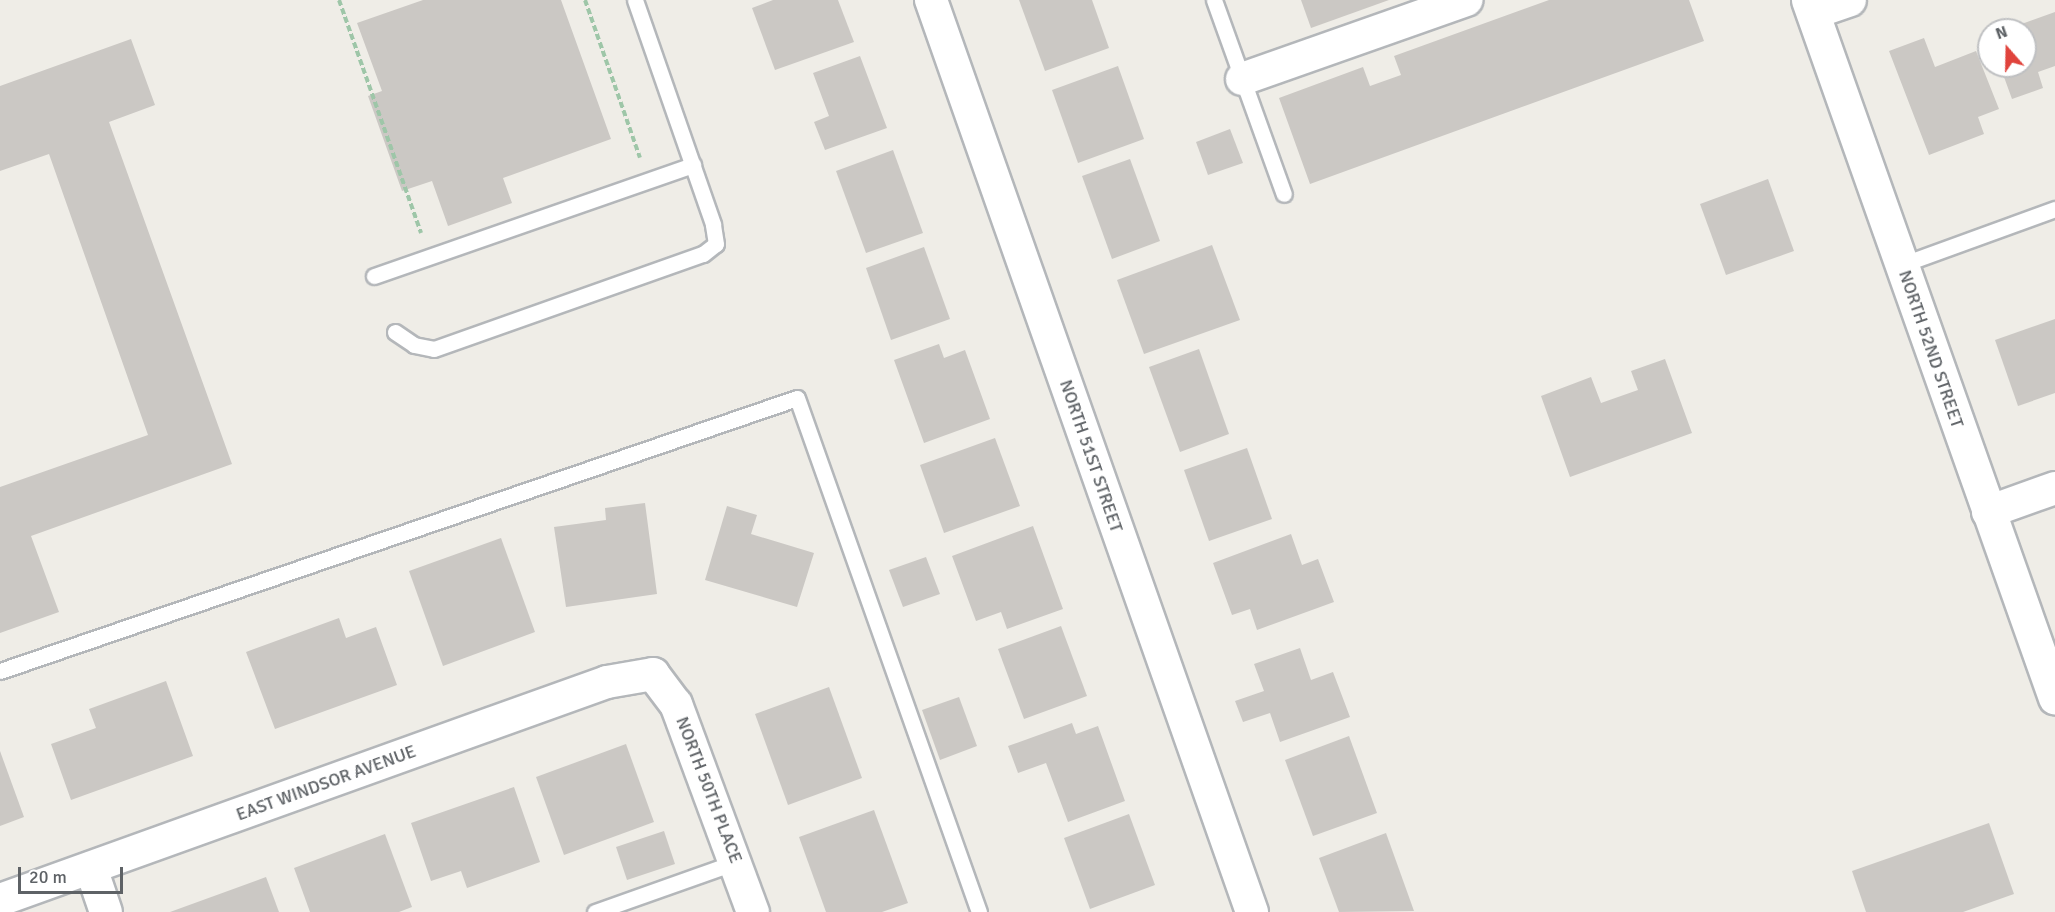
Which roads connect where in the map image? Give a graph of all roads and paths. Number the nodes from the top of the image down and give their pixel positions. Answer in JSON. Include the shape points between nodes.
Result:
{"nodes":[{"id":1,"x":339,"y":0,"type":"edge"},
{"id":2,"x":585,"y":0,"type":"edge"},
{"id":3,"x":635,"y":0,"type":"edge"},
{"id":4,"x":931,"y":0,"type":"edge"},
{"id":5,"x":1214,"y":0,"type":"edge"},
{"id":6,"x":1466,"y":0,"type":"edge"},
{"id":7,"x":1850,"y":0,"type":"edge"},
{"id":8,"x":1810,"y":7,"type":"edge"},
{"id":9,"x":1242,"y":79,"type":"junction"},
{"id":10,"x":693,"y":165,"type":"junction"},
{"id":11,"x":648,"y":181,"type":"junction"},
{"id":12,"x":1284,"y":194,"type":"dead end"},
{"id":13,"x":2055,"y":209,"type":"edge"},
{"id":14,"x":429,"y":256,"type":"junction"},
{"id":15,"x":1901,"y":265,"type":"junction"},
{"id":16,"x":374,"y":276,"type":"dead end"},
{"id":17,"x":395,"y":332,"type":"dead end"},
{"id":18,"x":2055,"y":488,"type":"edge"},
{"id":19,"x":1988,"y":512,"type":"junction"},
{"id":20,"x":0,"y":671,"type":"edge"},
{"id":21,"x":653,"y":674,"type":"joint"},
{"id":22,"x":2055,"y":698,"type":"edge"},
{"id":23,"x":736,"y":861,"type":"junction"},
{"id":24,"x":91,"y":867,"type":"junction"},
{"id":25,"x":0,"y":900,"type":"edge"},
{"id":26,"x":106,"y":912,"type":"edge"},
{"id":27,"x":595,"y":912,"type":"edge"},
{"id":28,"x":753,"y":912,"type":"edge"},
{"id":29,"x":979,"y":912,"type":"edge"},
{"id":30,"x":1252,"y":912,"type":"edge"}],
"edges":[{"from":1,"to":14,"type":"path"},
{"from":2,"to":11,"type":"path"},
{"from":3,"to":10,"type":"lane"},
{"from":4,"to":30,"type":"street","name":"NORTH 51ST STREET"},
{"from":5,"to":9,"type":"lane"},
{"from":6,"to":9,"type":"street"},
{"from":7,"to":8,"type":"street"},
{"from":8,"to":15,"type":"main road","name":"NORTH 52ND STREET"},
{"from":9,"to":12,"type":"lane"},
{"from":10,"to":11,"type":"lane"},
{"from":10,"to":17,"type":"lane","via":[[715,234],[716,244],[703,254],[434,349],[414,345]]},
{"from":11,"to":14,"type":"lane"},
{"from":13,"to":15,"type":"lane"},
{"from":14,"to":16,"type":"lane"},
{"from":15,"to":19,"type":"main road","name":"NORTH 52ND STREET"},
{"from":18,"to":19,"type":"street"},
{"from":19,"to":22,"type":"main road","name":"NORTH 52ND STREET"},
{"from":20,"to":29,"type":"lane","via":[[797,398]]},
{"from":21,"to":23,"type":"street","name":"NORTH 50TH PLACE","via":[[676,704]]},
{"from":21,"to":24,"type":"street","name":"EAST WINDSOR AVENUE","via":[[608,682]]},
{"from":23,"to":27,"type":"lane"},
{"from":23,"to":28,"type":"street","name":"NORTH 50TH PLACE"},
{"from":24,"to":25,"type":"street","name":"EAST WINDSOR AVENUE"},
{"from":24,"to":26,"type":"street"}]}
